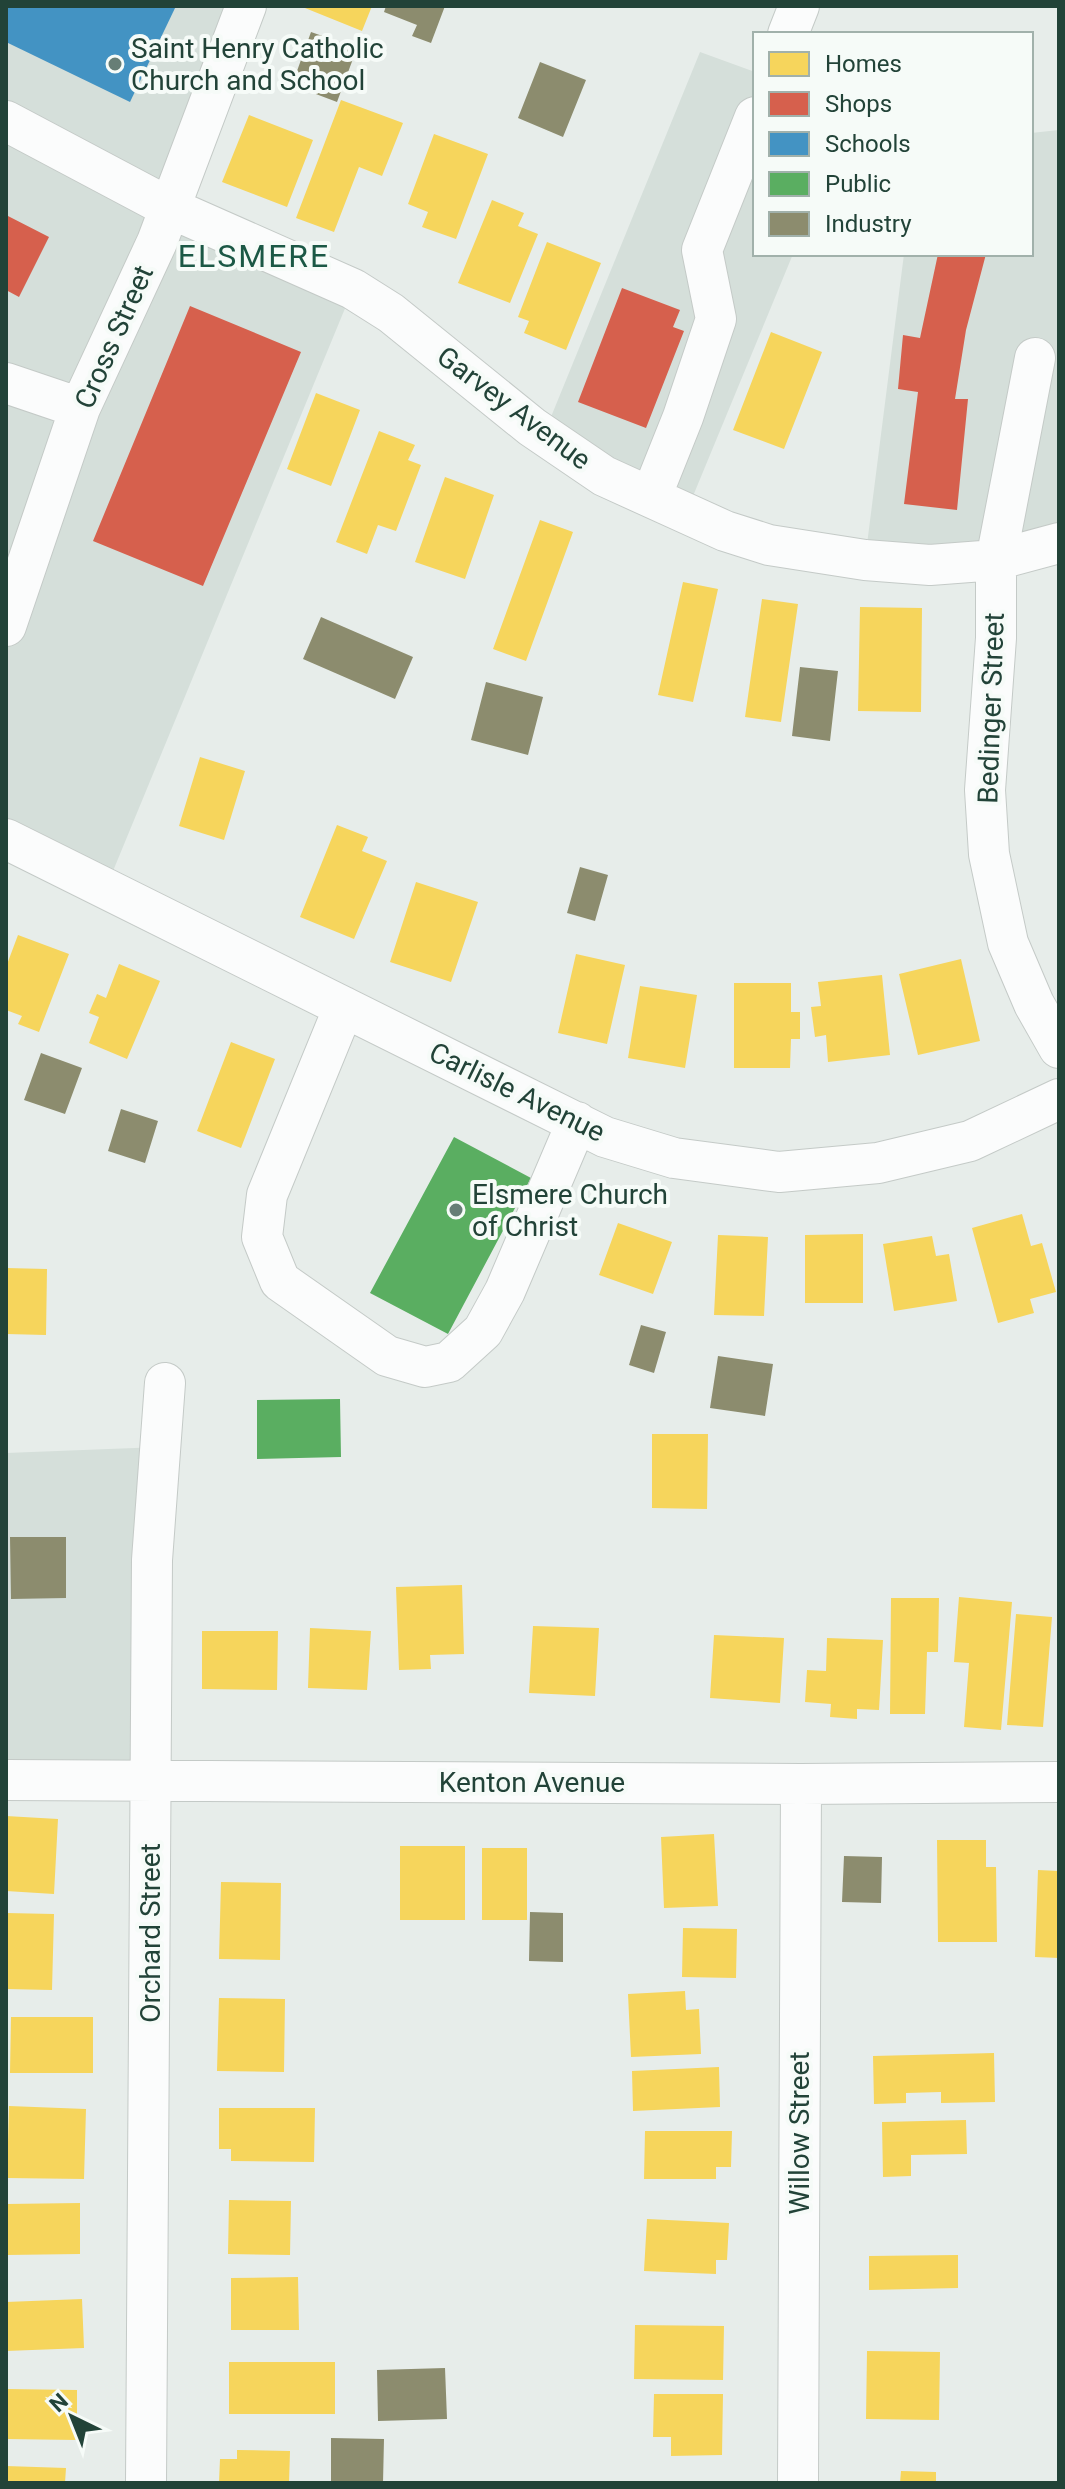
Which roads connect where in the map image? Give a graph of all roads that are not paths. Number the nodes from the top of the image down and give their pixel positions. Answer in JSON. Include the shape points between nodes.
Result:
{"nodes":[{"id":1,"x":246,"y":6,"type":"edge"},
{"id":2,"x":799,"y":6,"type":"edge"},
{"id":3,"x":789,"y":32,"type":"edge"},
{"id":4,"x":6,"y":121,"type":"edge"},
{"id":5,"x":753,"y":122,"type":"edge"},
{"id":6,"x":170,"y":208,"type":"junction"},
{"id":7,"x":1035,"y":358,"type":"dead end"},
{"id":8,"x":6,"y":383,"type":"edge"},
{"id":9,"x":80,"y":408,"type":"junction"},
{"id":10,"x":651,"y":497,"type":"junction"},
{"id":11,"x":1059,"y":543,"type":"edge"},
{"id":12,"x":996,"y":560,"type":"junction"},
{"id":13,"x":6,"y":626,"type":"edge"},
{"id":14,"x":6,"y":839,"type":"edge"},
{"id":15,"x":344,"y":1007,"type":"junction"},
{"id":16,"x":1059,"y":1048,"type":"edge"},
{"id":17,"x":1059,"y":1099,"type":"edge"},
{"id":18,"x":577,"y":1122,"type":"junction"},
{"id":19,"x":165,"y":1383,"type":"dead end"},
{"id":20,"x":6,"y":1780,"type":"edge"},
{"id":21,"x":151,"y":1781,"type":"junction"},
{"id":22,"x":1059,"y":1782,"type":"edge"},
{"id":23,"x":801,"y":1784,"type":"junction"},
{"id":24,"x":146,"y":2483,"type":"edge"},
{"id":25,"x":798,"y":2483,"type":"edge"}],
"edges":[{"from":1,"to":6,"type":"street","name":"Cross Street"},
{"from":2,"to":3,"type":"street"},
{"from":4,"to":6,"type":"street","name":"Garvey Avenue"},
{"from":5,"to":10,"type":"street","via":[[702,250],[716,319]]},
{"from":6,"to":9,"type":"street","name":"Cross Street"},
{"from":6,"to":10,"type":"street","name":"Garvey Avenue","via":[[353,289],[391,313],[532,427],[604,476]]},
{"from":7,"to":12,"type":"street","name":"Bedinger Street"},
{"from":8,"to":9,"type":"street"},
{"from":9,"to":13,"type":"street","name":"Cross Street"},
{"from":10,"to":12,"type":"street","name":"Garvey Avenue","via":[[769,545],[930,565]]},
{"from":11,"to":12,"type":"street","name":"Garvey Avenue"},
{"from":12,"to":16,"type":"street","name":"Bedinger Street","via":[[985,790],[989,854],[1008,943]]},
{"from":14,"to":15,"type":"street","name":"Carlisle Avenue"},
{"from":15,"to":18,"type":"street","name":"Carlisle Avenue"},
{"from":15,"to":18,"type":"street","via":[[267,1195],[262,1237],[280,1281],[387,1356],[425,1367],[449,1362],[483,1331]]},
{"from":17,"to":18,"type":"street","name":"Carlisle Avenue","via":[[970,1141],[878,1163],[779,1172],[674,1158],[605,1137]]},
{"from":19,"to":21,"type":"street","name":"Orchard Street","via":[[152,1560]]},
{"from":20,"to":21,"type":"street","name":"Kenton Avenue"},
{"from":21,"to":23,"type":"street","name":"Kenton Avenue"},
{"from":21,"to":24,"type":"street","name":"Orchard Street"},
{"from":22,"to":23,"type":"street","name":"Kenton Avenue"},
{"from":23,"to":25,"type":"street","name":"Willow Street"}]}
